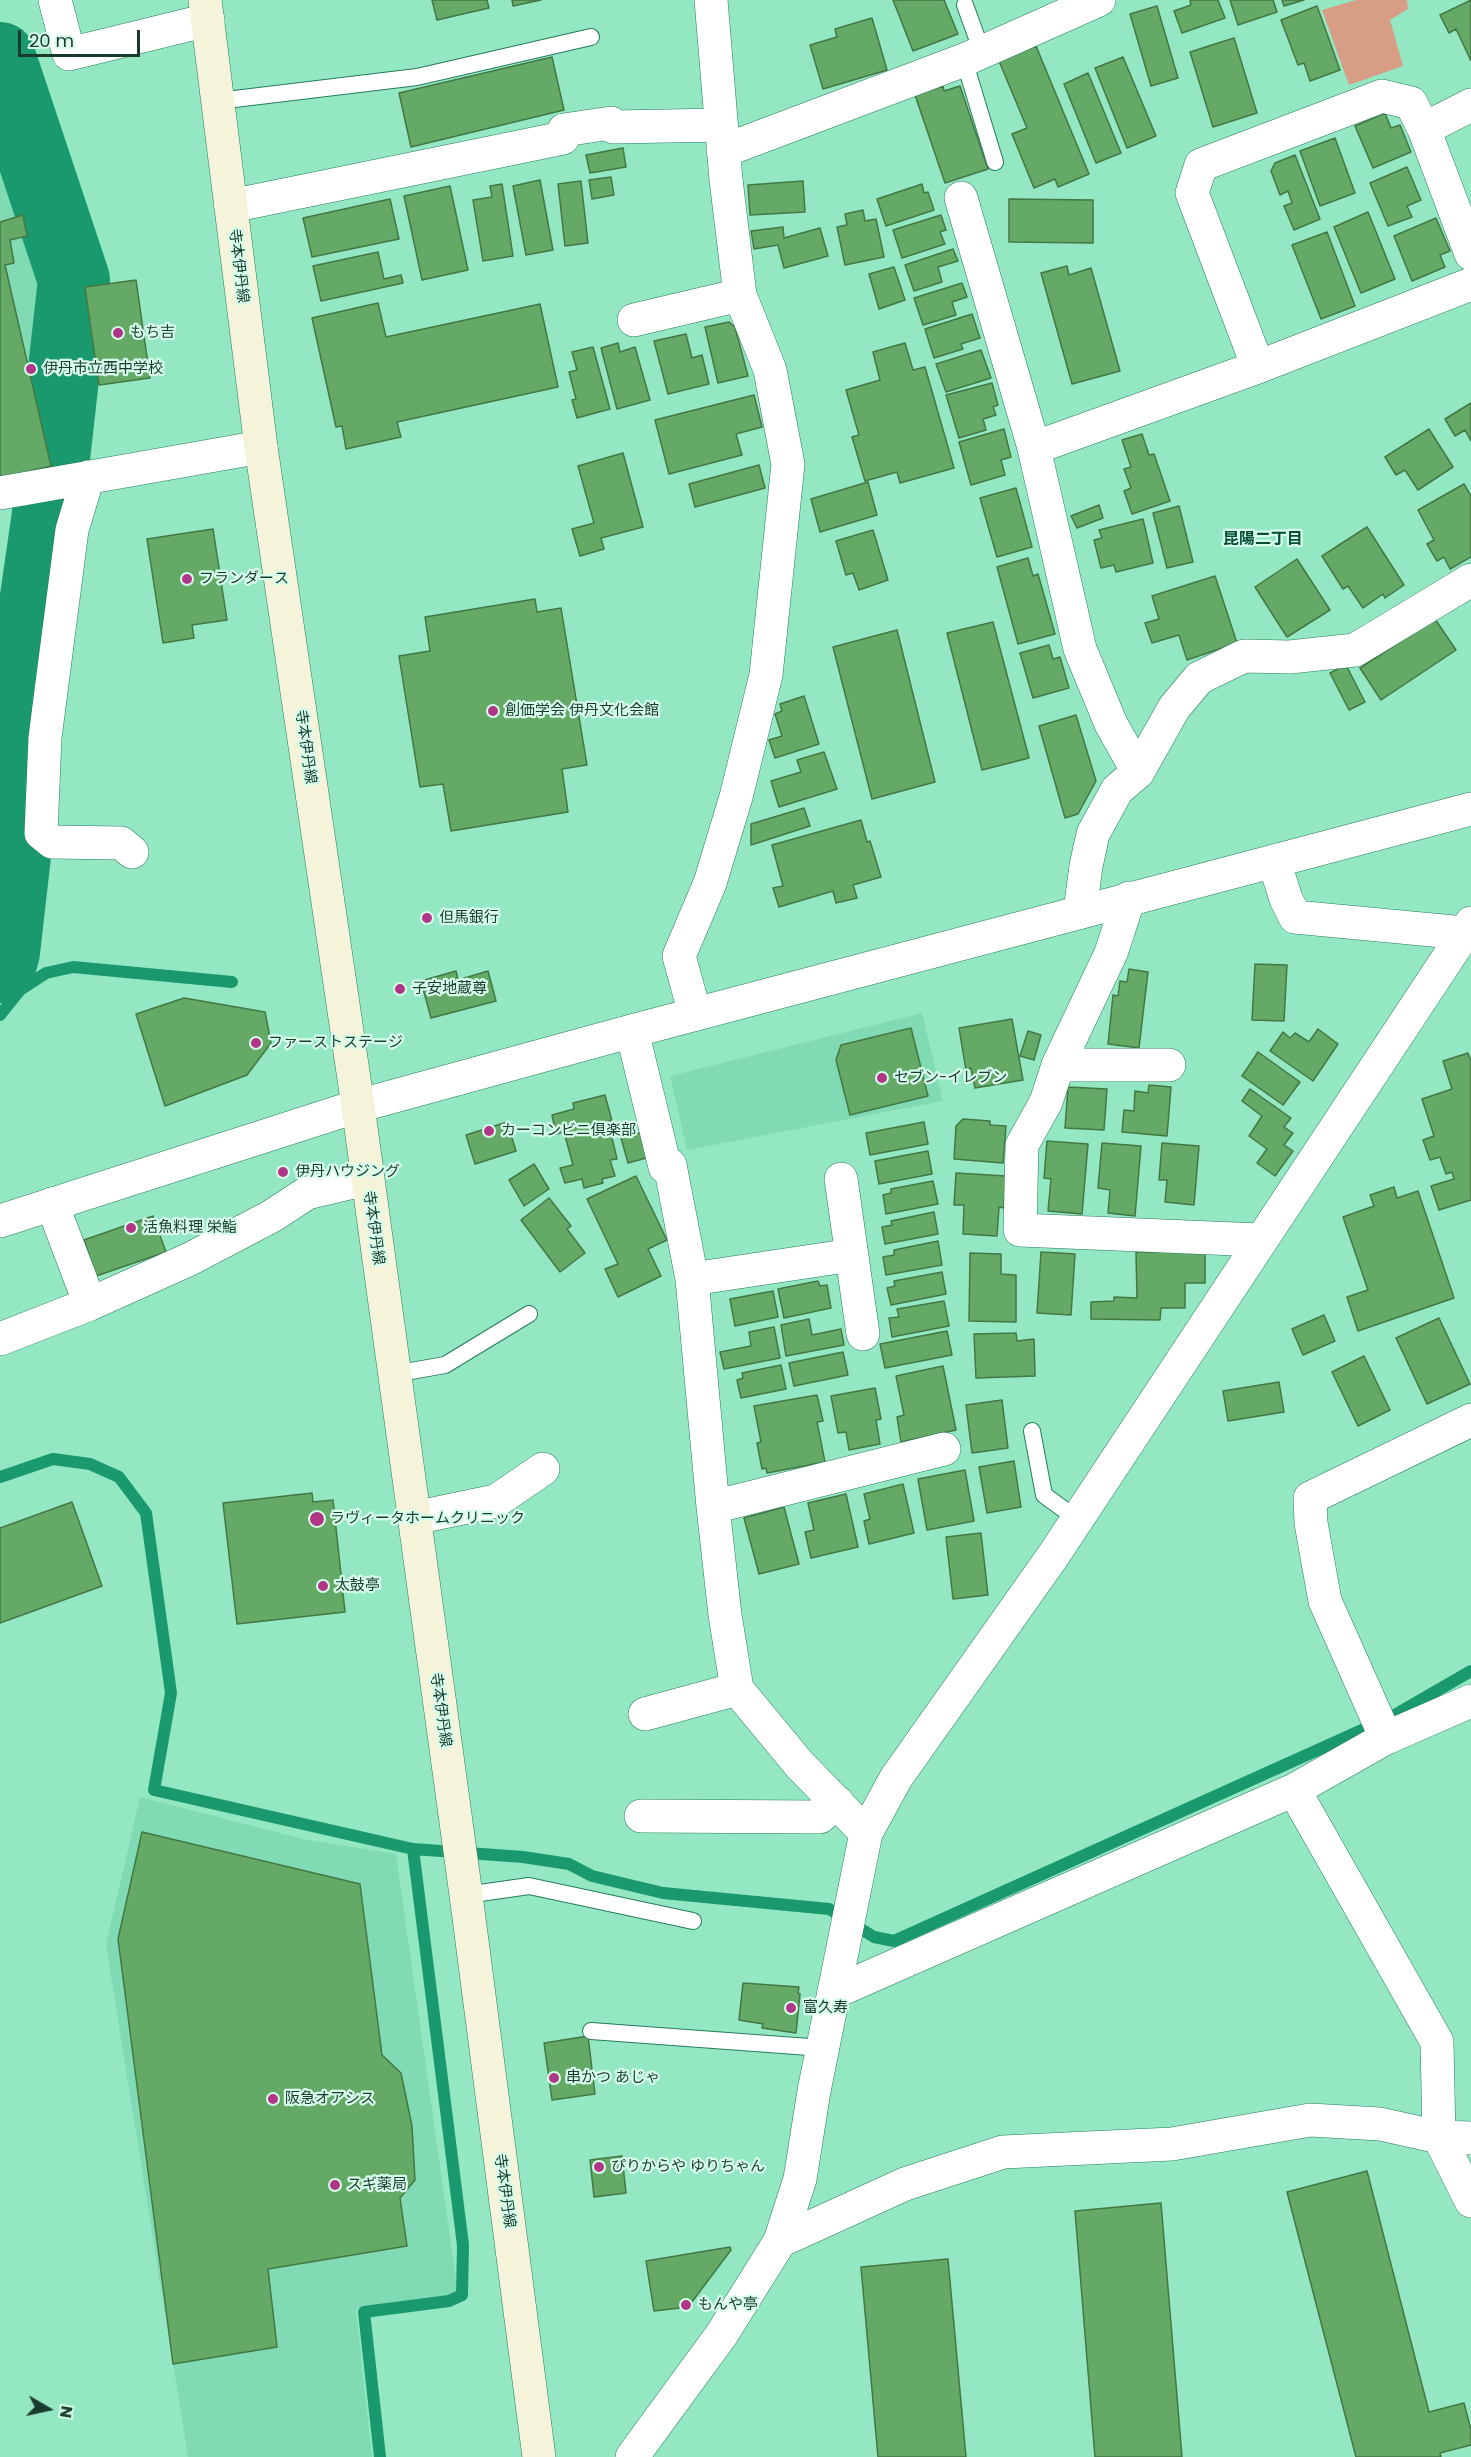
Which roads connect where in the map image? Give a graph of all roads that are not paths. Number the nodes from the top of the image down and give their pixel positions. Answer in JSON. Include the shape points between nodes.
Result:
{"nodes":[{"id":1,"x":55,"y":0,"type":"edge"},
{"id":2,"x":711,"y":0,"type":"edge"},
{"id":3,"x":1099,"y":0,"type":"edge"},
{"id":4,"x":965,"y":5,"type":"dead end"},
{"id":5,"x":207,"y":10,"type":"edge"},
{"id":6,"x":591,"y":37,"type":"dead end"},
{"id":7,"x":973,"y":56,"type":"junction"},
{"id":8,"x":218,"y":101,"type":"junction"},
{"id":9,"x":1471,"y":105,"type":"edge"},
{"id":10,"x":1424,"y":129,"type":"junction"},
{"id":11,"x":722,"y":138,"type":"junction"},
{"id":12,"x":995,"y":162,"type":"dead end"},
{"id":13,"x":961,"y":198,"type":"dead end"},
{"id":14,"x":231,"y":206,"type":"junction"},
{"id":15,"x":1471,"y":254,"type":"edge"},
{"id":16,"x":1471,"y":284,"type":"edge"},
{"id":17,"x":740,"y":295,"type":"junction"},
{"id":18,"x":634,"y":320,"type":"dead end"},
{"id":19,"x":1258,"y":367,"type":"junction"},
{"id":20,"x":261,"y":447,"type":"junction"},
{"id":21,"x":1034,"y":448,"type":"junction"},
{"id":22,"x":88,"y":477,"type":"junction"},
{"id":23,"x":0,"y":493,"type":"edge"},
{"id":24,"x":1471,"y":580,"type":"edge"},
{"id":25,"x":1138,"y":772,"type":"junction"},
{"id":26,"x":1471,"y":809,"type":"edge"},
{"id":27,"x":111,"y":853,"type":"dead end"},
{"id":28,"x":1274,"y":861,"type":"junction"},
{"id":29,"x":1129,"y":898,"type":"junction"},
{"id":30,"x":1080,"y":912,"type":"junction"},
{"id":31,"x":1467,"y":928,"type":"edge"},
{"id":32,"x":695,"y":1014,"type":"junction"},
{"id":33,"x":632,"y":1031,"type":"junction"},
{"id":34,"x":1058,"y":1065,"type":"junction"},
{"id":35,"x":1169,"y":1065,"type":"dead end"},
{"id":36,"x":358,"y":1106,"type":"junction"},
{"id":37,"x":366,"y":1179,"type":"junction"},
{"id":38,"x":841,"y":1179,"type":"dead end"},
{"id":39,"x":52,"y":1204,"type":"junction"},
{"id":40,"x":0,"y":1221,"type":"edge"},
{"id":41,"x":1260,"y":1240,"type":"junction"},
{"id":42,"x":852,"y":1255,"type":"junction"},
{"id":43,"x":692,"y":1279,"type":"junction"},
{"id":44,"x":90,"y":1304,"type":"junction"},
{"id":45,"x":529,"y":1314,"type":"dead end"},
{"id":46,"x":863,"y":1334,"type":"dead end"},
{"id":47,"x":0,"y":1339,"type":"edge"},
{"id":48,"x":394,"y":1374,"type":"junction"},
{"id":49,"x":1471,"y":1420,"type":"edge"},
{"id":50,"x":1032,"y":1431,"type":"dead end"},
{"id":51,"x":944,"y":1449,"type":"dead end"},
{"id":52,"x":543,"y":1469,"type":"dead end"},
{"id":53,"x":713,"y":1507,"type":"junction"},
{"id":54,"x":414,"y":1518,"type":"junction"},
{"id":55,"x":1077,"y":1519,"type":"junction"},
{"id":56,"x":737,"y":1689,"type":"junction"},
{"id":57,"x":1471,"y":1701,"type":"edge"},
{"id":58,"x":645,"y":1714,"type":"dead end"},
{"id":59,"x":1386,"y":1738,"type":"junction"},
{"id":60,"x":1294,"y":1790,"type":"junction"},
{"id":61,"x":837,"y":1802,"type":"junction"},
{"id":62,"x":641,"y":1816,"type":"dead end"},
{"id":63,"x":866,"y":1833,"type":"junction"},
{"id":64,"x":466,"y":1895,"type":"junction"},
{"id":65,"x":693,"y":1921,"type":"dead end"},
{"id":66,"x":835,"y":1992,"type":"junction"},
{"id":67,"x":591,"y":2031,"type":"dead end"},
{"id":68,"x":823,"y":2048,"type":"junction"},
{"id":69,"x":1455,"y":2137,"type":"edge"},
{"id":70,"x":1471,"y":2201,"type":"edge"},
{"id":71,"x":780,"y":2241,"type":"junction"},
{"id":72,"x":539,"y":2457,"type":"edge"},
{"id":73,"x":632,"y":2457,"type":"edge"}],
"edges":[{"from":1,"to":5,"type":"street","via":[[69,54]]},
{"from":2,"to":11,"type":"street"},
{"from":3,"to":7,"type":"street"},
{"from":4,"to":7,"type":"lane"},
{"from":5,"to":8,"type":"main road","name":"寺本伊丹線"},
{"from":6,"to":8,"type":"lane","via":[[417,77]]},
{"from":7,"to":11,"type":"street"},
{"from":7,"to":12,"type":"lane"},
{"from":8,"to":14,"type":"main road","name":"寺本伊丹線"},
{"from":9,"to":10,"type":"street"},
{"from":10,"to":15,"type":"street"},
{"from":10,"to":19,"type":"street","via":[[1411,103],[1382,96],[1201,165],[1192,192]]},
{"from":11,"to":14,"type":"street","via":[[614,127],[611,123],[564,130],[562,138]]},
{"from":11,"to":17,"type":"street"},
{"from":13,"to":21,"type":"street"},
{"from":14,"to":20,"type":"main road","name":"寺本伊丹線"},
{"from":16,"to":19,"type":"street"},
{"from":17,"to":18,"type":"street"},
{"from":17,"to":32,"type":"street","via":[[770,370],[788,464],[766,675],[713,873],[679,956]]},
{"from":19,"to":21,"type":"street"},
{"from":20,"to":22,"type":"street"},
{"from":20,"to":36,"type":"main road","name":"寺本伊丹線"},
{"from":21,"to":25,"type":"street","via":[[1080,649],[1111,724]]},
{"from":22,"to":23,"type":"street"},
{"from":22,"to":27,"type":"street","via":[[72,530],[64,692],[45,738],[41,833],[51,842]]},
{"from":24,"to":25,"type":"street","via":[[1354,650],[1290,657],[1244,656],[1199,678],[1174,708]]},
{"from":25,"to":30,"type":"street","via":[[1117,790],[1093,834]]},
{"from":26,"to":28,"type":"street"},
{"from":28,"to":29,"type":"street"},
{"from":28,"to":31,"type":"street","via":[[1295,917]]},
{"from":29,"to":30,"type":"street"},
{"from":29,"to":34,"type":"street","via":[[1111,953]]},
{"from":30,"to":32,"type":"street"},
{"from":31,"to":41,"type":"street"},
{"from":32,"to":33,"type":"street"},
{"from":33,"to":36,"type":"street"},
{"from":33,"to":43,"type":"street","via":[[665,1167],[670,1165]]},
{"from":34,"to":35,"type":"street"},
{"from":34,"to":41,"type":"street","via":[[1046,1102],[1022,1145],[1020,1230]]},
{"from":36,"to":37,"type":"main road","name":"寺本伊丹線"},
{"from":36,"to":39,"type":"street"},
{"from":37,"to":44,"type":"street","via":[[306,1193],[272,1216],[190,1259]]},
{"from":37,"to":48,"type":"main road","name":"寺本伊丹線"},
{"from":38,"to":42,"type":"street"},
{"from":39,"to":40,"type":"street"},
{"from":39,"to":44,"type":"street"},
{"from":41,"to":55,"type":"street"},
{"from":42,"to":43,"type":"street"},
{"from":42,"to":46,"type":"street"},
{"from":43,"to":53,"type":"street"},
{"from":44,"to":47,"type":"street"},
{"from":45,"to":48,"type":"lane","via":[[446,1365]]},
{"from":48,"to":54,"type":"main road","name":"寺本伊丹線"},
{"from":49,"to":59,"type":"street","via":[[1310,1498],[1325,1600]]},
{"from":50,"to":55,"type":"lane","via":[[1044,1496]]},
{"from":51,"to":53,"type":"street"},
{"from":52,"to":54,"type":"street","via":[[496,1501]]},
{"from":53,"to":56,"type":"street"},
{"from":54,"to":64,"type":"main road","name":"寺本伊丹線"},
{"from":55,"to":63,"type":"street","via":[[896,1778]]},
{"from":56,"to":58,"type":"street"},
{"from":56,"to":61,"type":"street","via":[[799,1764]]},
{"from":57,"to":59,"type":"street"},
{"from":59,"to":60,"type":"street"},
{"from":60,"to":66,"type":"street"},
{"from":60,"to":69,"type":"street","via":[[1437,2042]]},
{"from":61,"to":62,"type":"street","via":[[820,1817]]},
{"from":61,"to":63,"type":"street"},
{"from":63,"to":66,"type":"street"},
{"from":64,"to":65,"type":"lane","via":[[529,1886]]},
{"from":64,"to":72,"type":"main road","name":"寺本伊丹線"},
{"from":66,"to":68,"type":"street"},
{"from":67,"to":68,"type":"lane"},
{"from":68,"to":71,"type":"street","via":[[800,2179]]},
{"from":69,"to":70,"type":"street"},
{"from":69,"to":71,"type":"street","via":[[1380,2124],[1310,2120],[1172,2144],[1003,2152],[905,2184]]},
{"from":71,"to":73,"type":"street","via":[[722,2334]]}]}
